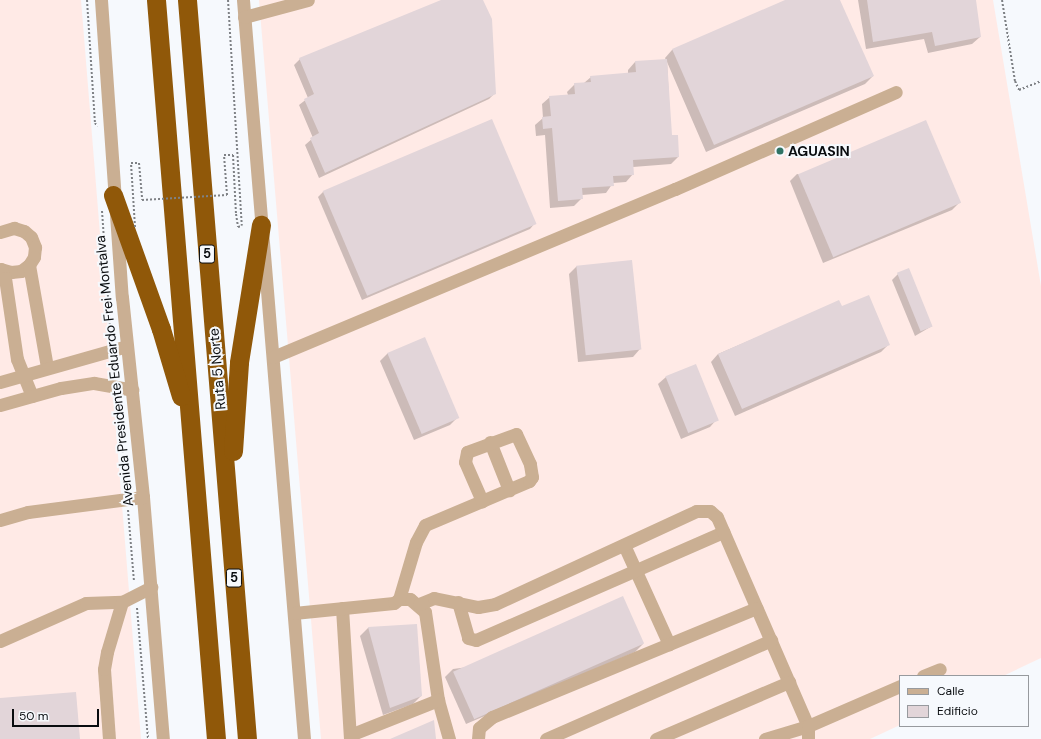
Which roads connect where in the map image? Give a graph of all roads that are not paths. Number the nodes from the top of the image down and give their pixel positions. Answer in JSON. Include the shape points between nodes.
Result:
{"nodes":[{"id":1,"x":101,"y":0,"type":"edge"},
{"id":2,"x":156,"y":0,"type":"edge"},
{"id":3,"x":186,"y":0,"type":"edge"},
{"id":4,"x":242,"y":0,"type":"edge"},
{"id":5,"x":308,"y":0,"type":"edge"},
{"id":6,"x":244,"y":17,"type":"junction"},
{"id":7,"x":896,"y":92,"type":"dead end"},
{"id":8,"x":113,"y":195,"type":"junction"},
{"id":9,"x":261,"y":225,"type":"junction"},
{"id":10,"x":1,"y":230,"type":"edge"},
{"id":11,"x":29,"y":265,"type":"junction"},
{"id":12,"x":0,"y":269,"type":"edge"},
{"id":13,"x":127,"y":346,"type":"junction"},
{"id":14,"x":273,"y":357,"type":"junction"},
{"id":15,"x":47,"y":367,"type":"junction"},
{"id":16,"x":23,"y":374,"type":"junction"},
{"id":17,"x":0,"y":382,"type":"edge"},
{"id":18,"x":132,"y":390,"type":"junction"},
{"id":19,"x":32,"y":396,"type":"junction"},
{"id":20,"x":0,"y":405,"type":"edge"},
{"id":21,"x":192,"y":435,"type":"junction"},
{"id":22,"x":490,"y":442,"type":"junction"},
{"id":23,"x":509,"y":490,"type":"junction"},
{"id":24,"x":143,"y":497,"type":"junction"},
{"id":25,"x":482,"y":501,"type":"junction"},
{"id":26,"x":228,"y":508,"type":"junction"},
{"id":27,"x":0,"y":520,"type":"edge"},
{"id":28,"x":723,"y":532,"type":"junction"},
{"id":29,"x":624,"y":545,"type":"junction"},
{"id":30,"x":636,"y":571,"type":"junction"},
{"id":31,"x":151,"y":587,"type":"junction"},
{"id":32,"x":399,"y":599,"type":"junction"},
{"id":33,"x":122,"y":602,"type":"junction"},
{"id":34,"x":458,"y":602,"type":"junction"},
{"id":35,"x":419,"y":604,"type":"junction"},
{"id":36,"x":342,"y":608,"type":"junction"},
{"id":37,"x":756,"y":608,"type":"junction"},
{"id":38,"x":294,"y":613,"type":"junction"},
{"id":39,"x":771,"y":640,"type":"junction"},
{"id":40,"x":0,"y":641,"type":"edge"},
{"id":41,"x":669,"y":644,"type":"junction"},
{"id":42,"x":940,"y":669,"type":"dead end"},
{"id":43,"x":925,"y":675,"type":"edge"},
{"id":44,"x":789,"y":682,"type":"junction"},
{"id":45,"x":899,"y":686,"type":"edge"},
{"id":46,"x":438,"y":700,"type":"junction"},
{"id":47,"x":808,"y":726,"type":"junction"},
{"id":48,"x":350,"y":737,"type":"edge"},
{"id":49,"x":109,"y":739,"type":"edge"},
{"id":50,"x":164,"y":739,"type":"edge"},
{"id":51,"x":216,"y":739,"type":"edge"},
{"id":52,"x":247,"y":739,"type":"edge"},
{"id":53,"x":304,"y":739,"type":"edge"},
{"id":54,"x":449,"y":739,"type":"edge"},
{"id":55,"x":478,"y":739,"type":"edge"},
{"id":56,"x":546,"y":739,"type":"edge"},
{"id":57,"x":656,"y":739,"type":"edge"},
{"id":58,"x":765,"y":739,"type":"edge"},
{"id":59,"x":808,"y":739,"type":"edge"}],
"edges":[{"from":1,"to":8,"type":"street","name":"Avenida Presidente Eduardo Frei Montalva"},
{"from":2,"to":21,"type":"highway","number":"5"},
{"from":3,"to":26,"type":"highway","name":"Ruta 5 Norte","number":"5"},
{"from":4,"to":6,"type":"street"},
{"from":5,"to":6,"type":"street"},
{"from":6,"to":9,"type":"street"},
{"from":7,"to":14,"type":"street","via":[[675,189]]},
{"from":8,"to":13,"type":"street","name":"Avenida Presidente Eduardo Frei Montalva"},
{"from":8,"to":21,"type":"highway","via":[[161,329]]},
{"from":9,"to":14,"type":"street"},
{"from":9,"to":26,"type":"highway","via":[[239,362]]},
{"from":10,"to":11,"type":"street","via":[[14,228],[24,231],[31,238],[35,247],[34,257]]},
{"from":11,"to":12,"type":"street","via":[[20,271]]},
{"from":11,"to":15,"type":"street"},
{"from":12,"to":16,"type":"street","via":[[5,278],[17,359]]},
{"from":13,"to":15,"type":"street"},
{"from":13,"to":18,"type":"street","name":"Avenida Presidente Eduardo Frei Montalva"},
{"from":14,"to":38,"type":"street"},
{"from":15,"to":16,"type":"street"},
{"from":16,"to":17,"type":"street"},
{"from":16,"to":19,"type":"street"},
{"from":18,"to":19,"type":"street","via":[[94,383]]},
{"from":18,"to":24,"type":"street","name":"Avenida Presidente Eduardo Frei Montalva"},
{"from":19,"to":20,"type":"street"},
{"from":21,"to":51,"type":"highway","number":"5"},
{"from":22,"to":23,"type":"street"},
{"from":22,"to":23,"type":"street","via":[[516,434],[530,464],[532,478]]},
{"from":22,"to":25,"type":"street","via":[[467,452],[465,457]]},
{"from":23,"to":25,"type":"street"},
{"from":24,"to":27,"type":"street","via":[[28,512]]},
{"from":24,"to":31,"type":"street","name":"Avenida Presidente Eduardo Frei Montalva"},
{"from":25,"to":32,"type":"street","via":[[426,525],[416,542]]},
{"from":26,"to":52,"type":"highway","name":"Ruta 5 Norte","number":"5"},
{"from":28,"to":29,"type":"street","via":[[717,517],[703,510]]},
{"from":28,"to":30,"type":"street"},
{"from":28,"to":37,"type":"street"},
{"from":29,"to":30,"type":"street"},
{"from":29,"to":34,"type":"street","via":[[495,604],[478,607]]},
{"from":30,"to":34,"type":"street","via":[[476,640],[468,638]]},
{"from":30,"to":41,"type":"street"},
{"from":31,"to":33,"type":"street"},
{"from":31,"to":50,"type":"street","name":"Avenida Presidente Eduardo Frei Montalva"},
{"from":32,"to":35,"type":"street","via":[[410,599]]},
{"from":32,"to":36,"type":"street","via":[[394,603]]},
{"from":33,"to":40,"type":"street","via":[[86,603]]},
{"from":33,"to":49,"type":"street","via":[[104,669]]},
{"from":34,"to":35,"type":"street","via":[[434,598]]},
{"from":35,"to":46,"type":"street","via":[[428,623]]},
{"from":36,"to":38,"type":"street"},
{"from":36,"to":48,"type":"street"},
{"from":37,"to":39,"type":"street"},
{"from":37,"to":41,"type":"street"},
{"from":38,"to":53,"type":"street"},
{"from":39,"to":44,"type":"street"},
{"from":39,"to":56,"type":"street"},
{"from":41,"to":55,"type":"street","via":[[492,717],[479,728]]},
{"from":42,"to":43,"type":"street"},
{"from":44,"to":47,"type":"street"},
{"from":44,"to":57,"type":"street"},
{"from":45,"to":47,"type":"street"},
{"from":46,"to":48,"type":"street"},
{"from":46,"to":54,"type":"street"},
{"from":47,"to":58,"type":"street"},
{"from":47,"to":59,"type":"street"}]}
